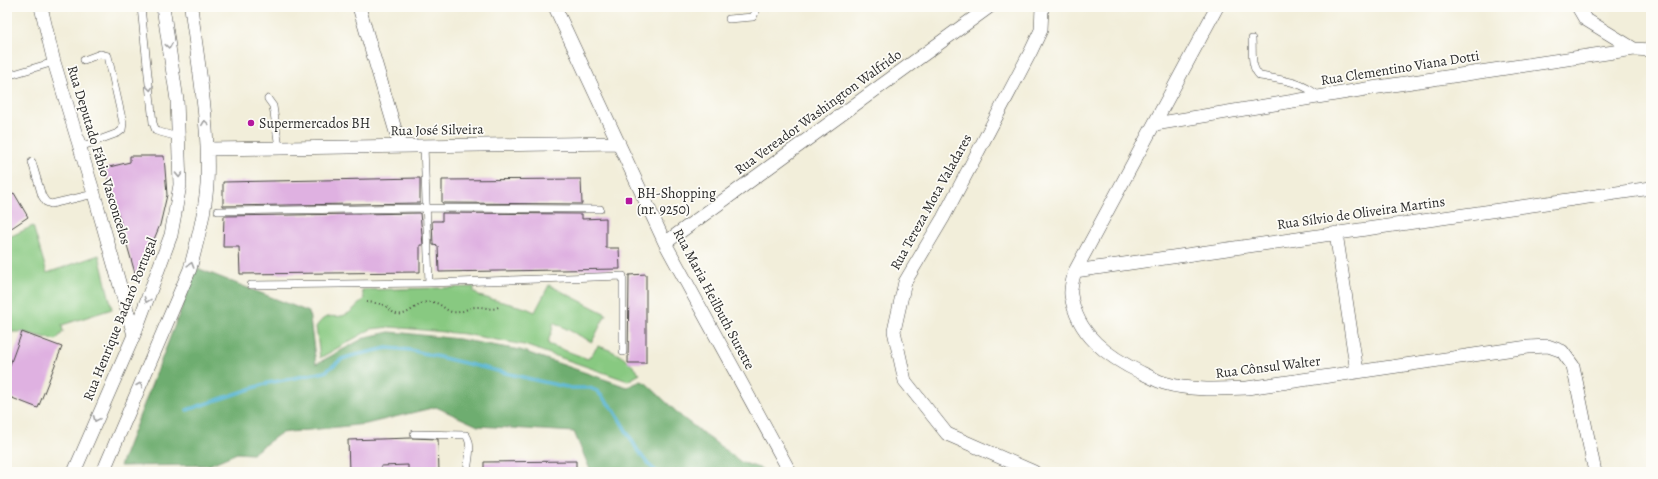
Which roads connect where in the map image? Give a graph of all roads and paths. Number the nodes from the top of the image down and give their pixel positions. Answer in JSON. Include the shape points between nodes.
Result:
{"nodes":[{"id":1,"x":41,"y":7,"type":"edge"},
{"id":2,"x":141,"y":7,"type":"edge"},
{"id":3,"x":163,"y":7,"type":"edge"},
{"id":4,"x":191,"y":7,"type":"edge"},
{"id":5,"x":360,"y":7,"type":"edge"},
{"id":6,"x":555,"y":7,"type":"edge"},
{"id":7,"x":758,"y":7,"type":"edge"},
{"id":8,"x":989,"y":7,"type":"edge"},
{"id":9,"x":1042,"y":7,"type":"edge"},
{"id":10,"x":1217,"y":7,"type":"edge"},
{"id":11,"x":1578,"y":7,"type":"edge"},
{"id":12,"x":729,"y":19,"type":"dead end"},
{"id":13,"x":1252,"y":39,"type":"dead end"},
{"id":14,"x":1634,"y":49,"type":"junction"},
{"id":15,"x":1651,"y":50,"type":"edge"},
{"id":16,"x":84,"y":60,"type":"dead end"},
{"id":17,"x":54,"y":62,"type":"junction"},
{"id":18,"x":7,"y":76,"type":"edge"},
{"id":19,"x":1320,"y":97,"type":"junction"},
{"id":20,"x":268,"y":100,"type":"dead end"},
{"id":21,"x":1155,"y":124,"type":"junction"},
{"id":22,"x":178,"y":137,"type":"junction"},
{"id":23,"x":619,"y":143,"type":"junction"},
{"id":24,"x":80,"y":146,"type":"junction"},
{"id":25,"x":400,"y":146,"type":"junction"},
{"id":26,"x":424,"y":146,"type":"junction"},
{"id":27,"x":279,"y":148,"type":"junction"},
{"id":28,"x":208,"y":149,"type":"junction"},
{"id":29,"x":32,"y":162,"type":"dead end"},
{"id":30,"x":1651,"y":188,"type":"edge"},
{"id":31,"x":94,"y":194,"type":"junction"},
{"id":32,"x":426,"y":208,"type":"junction"},
{"id":33,"x":600,"y":209,"type":"dead end"},
{"id":34,"x":218,"y":211,"type":"dead end"},
{"id":35,"x":1336,"y":232,"type":"junction"},
{"id":36,"x":665,"y":243,"type":"junction"},
{"id":37,"x":1075,"y":271,"type":"junction"},
{"id":38,"x":429,"y":283,"type":"junction"},
{"id":39,"x":251,"y":285,"type":"dead end"},
{"id":40,"x":366,"y":302,"type":"dead end"},
{"id":41,"x":500,"y":306,"type":"dead end"},
{"id":42,"x":134,"y":335,"type":"junction"},
{"id":43,"x":623,"y":352,"type":"dead end"},
{"id":44,"x":1357,"y":372,"type":"junction"},
{"id":45,"x":414,"y":434,"type":"dead end"},
{"id":46,"x":74,"y":472,"type":"edge"},
{"id":47,"x":103,"y":472,"type":"edge"},
{"id":48,"x":467,"y":472,"type":"edge"},
{"id":49,"x":790,"y":472,"type":"edge"},
{"id":50,"x":1034,"y":472,"type":"edge"},
{"id":51,"x":1595,"y":472,"type":"edge"}],
"edges":[{"from":1,"to":17,"type":"street","name":"Rua Deputado Fábio Vasconcelos"},
{"from":2,"to":22,"type":"lane","one_way":true,"via":[[153,123],[156,130]]},
{"from":3,"to":22,"type":"street","name":"Rua Henrique Badaró Portugal","one_way":true,"via":[[177,100]]},
{"from":28,"to":4,"type":"street","one_way":true},
{"from":5,"to":25,"type":"street"},
{"from":6,"to":23,"type":"street","name":"Rua Maria Heilbuth Surette"},
{"from":7,"to":12,"type":"lane","via":[[753,17]]},
{"from":8,"to":36,"type":"street","name":"Rua Vereador Washington Walfrido"},
{"from":9,"to":50,"type":"street","name":"Rua Tereza Mota Valadares","via":[[1041,30],[1031,51],[943,218],[905,282],[894,332],[905,381],[947,434]]},
{"from":10,"to":21,"type":"street","name":"Rua Cônsul Walter"},
{"from":11,"to":14,"type":"street","via":[[1585,19]]},
{"from":13,"to":19,"type":"lane","via":[[1255,72],[1260,76],[1299,83]]},
{"from":14,"to":15,"type":"street","name":"Rua Clementino Viana Dotti"},
{"from":14,"to":19,"type":"street","name":"Rua Clementino Viana Dotti"},
{"from":16,"to":24,"type":"lane","via":[[100,54],[108,56],[123,123],[122,130],[118,133]]},
{"from":17,"to":18,"type":"lane"},
{"from":17,"to":24,"type":"street","name":"Rua Deputado Fábio Vasconcelos"},
{"from":19,"to":21,"type":"street","name":"Rua Clementino Viana Dotti"},
{"from":20,"to":27,"type":"lane","via":[[273,106]]},
{"from":21,"to":37,"type":"street","name":"Rua Cônsul Walter"},
{"from":22,"to":42,"type":"street","name":"Rua Henrique Badaró Portugal","one_way":true,"via":[[180,185],[171,235]]},
{"from":23,"to":26,"type":"street","name":"Rua José Silveira"},
{"from":23,"to":36,"type":"street","name":"Rua Maria Heilbuth Surette"},
{"from":24,"to":31,"type":"street","name":"Rua Deputado Fábio Vasconcelos"},
{"from":25,"to":26,"type":"street","name":"Rua José Silveira"},
{"from":25,"to":27,"type":"street","name":"Rua José Silveira"},
{"from":26,"to":32,"type":"lane"},
{"from":27,"to":28,"type":"street","name":"Rua José Silveira"},
{"from":47,"to":28,"type":"street","one_way":true,"via":[[190,269],[207,187]]},
{"from":29,"to":31,"type":"lane","via":[[46,202],[51,204]]},
{"from":30,"to":35,"type":"street","name":"Rua Sílvio de Oliveira Martins"},
{"from":31,"to":42,"type":"street","name":"Rua Deputado Fábio Vasconcelos"},
{"from":32,"to":33,"type":"lane"},
{"from":32,"to":34,"type":"lane"},
{"from":32,"to":38,"type":"lane"},
{"from":35,"to":37,"type":"street","name":"Rua Sílvio de Oliveira Martins"},
{"from":35,"to":44,"type":"street"},
{"from":36,"to":49,"type":"street","name":"Rua Maria Heilbuth Surette"},
{"from":37,"to":44,"type":"street","name":"Rua Cônsul Walter","via":[[1071,294],[1078,319],[1093,341],[1128,366],[1164,383],[1205,390],[1247,388]]},
{"from":38,"to":39,"type":"lane"},
{"from":38,"to":43,"type":"lane","via":[[623,276]]},
{"from":40,"to":41,"type":"path","via":[[382,304],[391,312],[398,314],[408,313],[424,302],[441,304],[455,312],[477,306],[490,309]]},
{"from":42,"to":46,"type":"street","name":"Rua Henrique Badaró Portugal","one_way":true},
{"from":44,"to":51,"type":"street","name":"Rua Cônsul Walter","via":[[1528,347],[1548,346],[1562,351],[1572,366]]},
{"from":45,"to":48,"type":"lane","via":[[466,435],[470,447]]}]}
